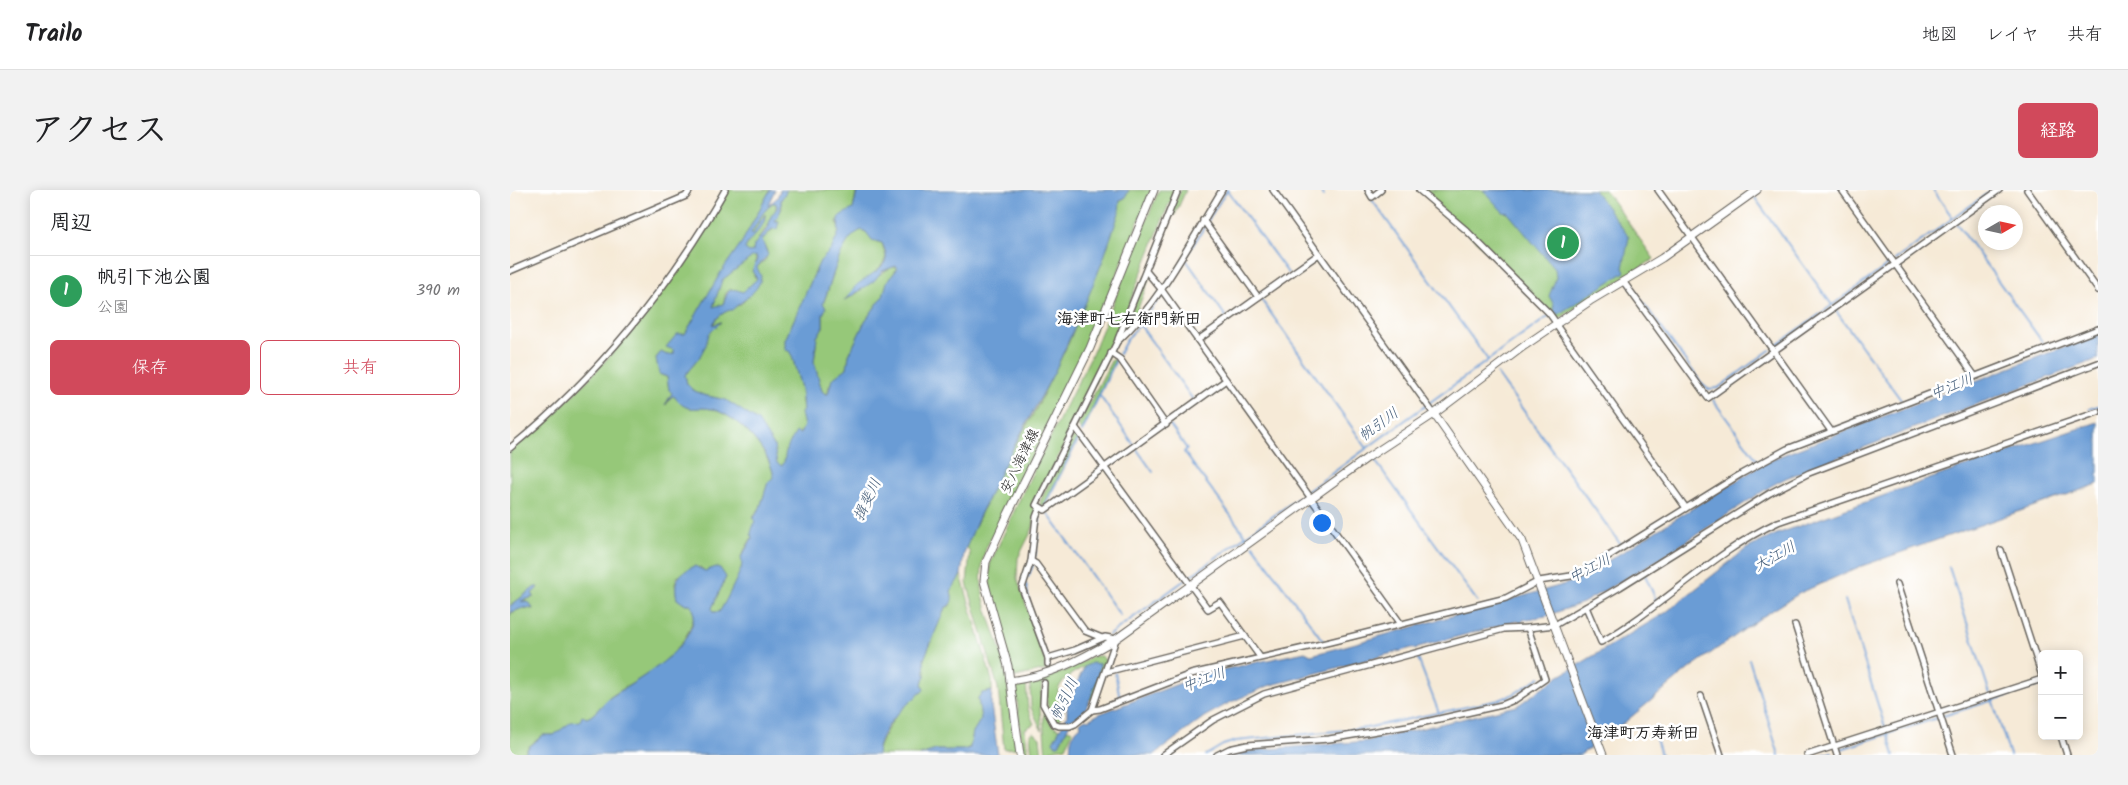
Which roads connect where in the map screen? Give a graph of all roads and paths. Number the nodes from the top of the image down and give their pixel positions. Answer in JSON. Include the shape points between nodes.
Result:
{"nodes":[{"id":1,"x":690,"y":190,"type":"edge"},
{"id":2,"x":725,"y":190,"type":"edge"},
{"id":3,"x":1154,"y":190,"type":"edge"},
{"id":4,"x":1178,"y":190,"type":"edge"},
{"id":5,"x":1222,"y":190,"type":"edge"},
{"id":6,"x":1273,"y":190,"type":"edge"},
{"id":7,"x":1368,"y":190,"type":"edge"},
{"id":8,"x":1381,"y":190,"type":"edge"},
{"id":9,"x":1419,"y":190,"type":"edge"},
{"id":10,"x":1658,"y":190,"type":"edge"},
{"id":11,"x":1757,"y":190,"type":"edge"},
{"id":12,"x":1842,"y":190,"type":"edge"},
{"id":13,"x":1999,"y":190,"type":"edge"},
{"id":14,"x":2027,"y":190,"type":"edge"},
{"id":15,"x":1203,"y":220,"type":"junction"},
{"id":16,"x":1692,"y":237,"type":"junction"},
{"id":17,"x":1319,"y":254,"type":"junction"},
{"id":18,"x":1895,"y":264,"type":"junction"},
{"id":19,"x":510,"y":271,"type":"edge"},
{"id":20,"x":1146,"y":271,"type":"junction"},
{"id":21,"x":1623,"y":282,"type":"junction"},
{"id":22,"x":1161,"y":289,"type":"junction"},
{"id":23,"x":2098,"y":290,"type":"edge"},
{"id":24,"x":1258,"y":296,"type":"junction"},
{"id":25,"x":1555,"y":322,"type":"junction"},
{"id":26,"x":2098,"y":329,"type":"edge"},
{"id":27,"x":1198,"y":340,"type":"junction"},
{"id":28,"x":1117,"y":342,"type":"junction"},
{"id":29,"x":1774,"y":351,"type":"junction"},
{"id":30,"x":1111,"y":353,"type":"junction"},
{"id":31,"x":2098,"y":363,"type":"edge"},
{"id":32,"x":1976,"y":376,"type":"junction"},
{"id":33,"x":1226,"y":380,"type":"junction"},
{"id":34,"x":2098,"y":412,"type":"edge"},
{"id":35,"x":1434,"y":414,"type":"junction"},
{"id":36,"x":1166,"y":424,"type":"junction"},
{"id":37,"x":1074,"y":427,"type":"junction"},
{"id":38,"x":1831,"y":431,"type":"junction"},
{"id":39,"x":510,"y":448,"type":"edge"},
{"id":40,"x":1105,"y":467,"type":"junction"},
{"id":41,"x":1310,"y":496,"type":"junction"},
{"id":42,"x":1040,"y":507,"type":"junction"},
{"id":43,"x":1686,"y":508,"type":"junction"},
{"id":44,"x":2001,"y":550,"type":"dead end"},
{"id":45,"x":1031,"y":561,"type":"junction"},
{"id":46,"x":1539,"y":583,"type":"junction"},
{"id":47,"x":1189,"y":584,"type":"junction"},
{"id":48,"x":1897,"y":584,"type":"dead end"},
{"id":49,"x":1586,"y":607,"type":"junction"},
{"id":50,"x":1554,"y":623,"type":"junction"},
{"id":51,"x":1401,"y":624,"type":"junction"},
{"id":52,"x":1795,"y":625,"type":"dead end"},
{"id":53,"x":1528,"y":628,"type":"junction"},
{"id":54,"x":1245,"y":636,"type":"junction"},
{"id":55,"x":1102,"y":638,"type":"junction"},
{"id":56,"x":1116,"y":639,"type":"junction"},
{"id":57,"x":1260,"y":657,"type":"junction"},
{"id":58,"x":2038,"y":666,"type":"edge"},
{"id":59,"x":1106,"y":672,"type":"junction"},
{"id":60,"x":2038,"y":679,"type":"edge"},
{"id":61,"x":1010,"y":681,"type":"junction"},
{"id":62,"x":1044,"y":683,"type":"dead end"},
{"id":63,"x":1701,"y":696,"type":"dead end"},
{"id":64,"x":1092,"y":710,"type":"junction"},
{"id":65,"x":1939,"y":713,"type":"junction"},
{"id":66,"x":2062,"y":740,"type":"edge"},
{"id":67,"x":1834,"y":746,"type":"junction"},
{"id":68,"x":1602,"y":752,"type":"edge"},
{"id":69,"x":1020,"y":755,"type":"edge"},
{"id":70,"x":1163,"y":755,"type":"edge"},
{"id":71,"x":1217,"y":755,"type":"edge"},
{"id":72,"x":1721,"y":755,"type":"edge"},
{"id":73,"x":1807,"y":755,"type":"edge"},
{"id":74,"x":1837,"y":755,"type":"edge"},
{"id":75,"x":1952,"y":755,"type":"edge"},
{"id":76,"x":2068,"y":755,"type":"edge"}],
"edges":[{"from":1,"to":19,"type":"street","via":[[686,196]]},
{"from":2,"to":39,"type":"street","via":[[674,269],[624,334],[552,412]]},
{"from":3,"to":61,"type":"street","name":"安八海津線","via":[[1090,348],[986,562],[986,592]]},
{"from":4,"to":20,"type":"street"},
{"from":5,"to":15,"type":"street"},
{"from":6,"to":17,"type":"street"},
{"from":7,"to":8,"type":"street","via":[[1372,197]]},
{"from":9,"to":25,"type":"street","via":[[1466,230]]},
{"from":10,"to":16,"type":"street"},
{"from":11,"to":16,"type":"street"},
{"from":12,"to":18,"type":"street"},
{"from":13,"to":18,"type":"street"},
{"from":14,"to":23,"type":"street"},
{"from":15,"to":22,"type":"street"},
{"from":15,"to":24,"type":"street"},
{"from":16,"to":21,"type":"street"},
{"from":16,"to":29,"type":"street"},
{"from":17,"to":24,"type":"street"},
{"from":17,"to":35,"type":"street"},
{"from":18,"to":29,"type":"street"},
{"from":18,"to":32,"type":"street"},
{"from":20,"to":22,"type":"street"},
{"from":20,"to":28,"type":"street"},
{"from":21,"to":25,"type":"street"},
{"from":21,"to":29,"type":"street","via":[[1708,398]]},
{"from":22,"to":27,"type":"street"},
{"from":22,"to":28,"type":"street","via":[[1137,323]]},
{"from":24,"to":27,"type":"street"},
{"from":25,"to":35,"type":"street"},
{"from":25,"to":43,"type":"street"},
{"from":26,"to":32,"type":"street"},
{"from":27,"to":33,"type":"street"},
{"from":28,"to":30,"type":"street"},
{"from":29,"to":38,"type":"street"},
{"from":30,"to":36,"type":"street","via":[[1120,359]]},
{"from":30,"to":37,"type":"street"},
{"from":31,"to":49,"type":"street","via":[[1809,473]]},
{"from":32,"to":38,"type":"street"},
{"from":33,"to":36,"type":"street"},
{"from":33,"to":41,"type":"street"},
{"from":34,"to":49,"type":"street","via":[[1778,522],[1722,556],[1647,614],[1601,642]]},
{"from":35,"to":41,"type":"street"},
{"from":35,"to":46,"type":"street","via":[[1522,540]]},
{"from":36,"to":40,"type":"street"},
{"from":37,"to":40,"type":"street"},
{"from":37,"to":42,"type":"street","via":[[1036,505]]},
{"from":38,"to":43,"type":"street","via":[[1764,460]]},
{"from":40,"to":42,"type":"street","via":[[1045,510]]},
{"from":40,"to":47,"type":"street"},
{"from":41,"to":47,"type":"street"},
{"from":41,"to":51,"type":"street"},
{"from":42,"to":45,"type":"street"},
{"from":43,"to":46,"type":"street","via":[[1582,572]]},
{"from":44,"to":58,"type":"street"},
{"from":45,"to":55,"type":"street","via":[[1085,631]]},
{"from":45,"to":55,"type":"street","via":[[1022,588],[1048,661]]},
{"from":46,"to":50,"type":"street"},
{"from":46,"to":51,"type":"street","via":[[1506,598]]},
{"from":47,"to":54,"type":"street","via":[[1208,609],[1220,602]]},
{"from":47,"to":56,"type":"street"},
{"from":48,"to":65,"type":"street"},
{"from":49,"to":50,"type":"street"},
{"from":50,"to":53,"type":"street"},
{"from":50,"to":68,"type":"street"},
{"from":51,"to":57,"type":"street"},
{"from":52,"to":67,"type":"street"},
{"from":53,"to":70,"type":"street","via":[[1504,629],[1264,694],[1213,720]]},
{"from":53,"to":71,"type":"street","via":[[1545,679],[1509,703],[1407,726],[1329,739],[1247,744]]},
{"from":54,"to":57,"type":"street"},
{"from":54,"to":59,"type":"street"},
{"from":55,"to":56,"type":"street"},
{"from":56,"to":59,"type":"street"},
{"from":56,"to":61,"type":"street","via":[[1060,669]]},
{"from":57,"to":64,"type":"street","via":[[1191,674]]},
{"from":59,"to":64,"type":"street"},
{"from":60,"to":65,"type":"street"},
{"from":61,"to":69,"type":"street","name":"安八海津線"},
{"from":62,"to":64,"type":"street","via":[[1043,704],[1054,724],[1070,726]]},
{"from":63,"to":72,"type":"street"},
{"from":65,"to":67,"type":"street"},
{"from":65,"to":75,"type":"street"},
{"from":66,"to":76,"type":"street"},
{"from":67,"to":73,"type":"street"},
{"from":67,"to":74,"type":"street"}]}
